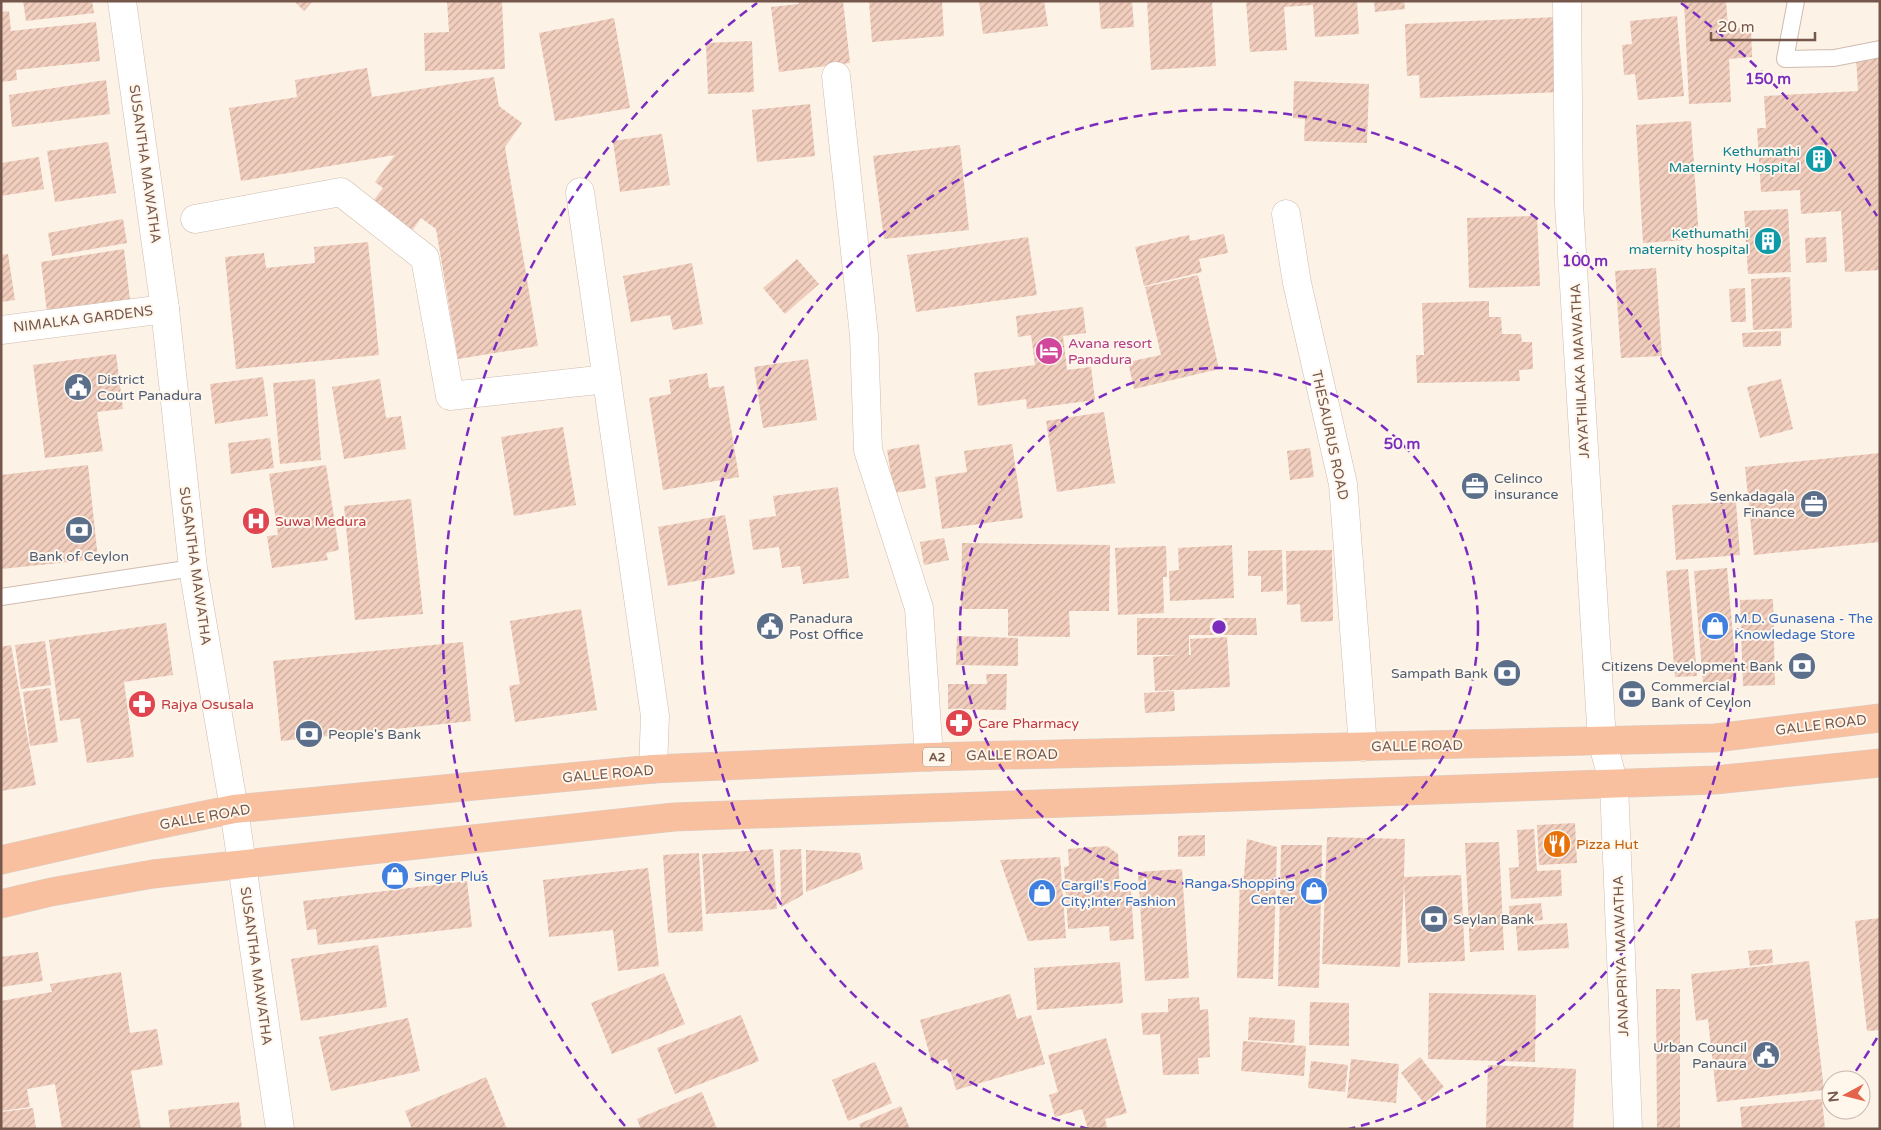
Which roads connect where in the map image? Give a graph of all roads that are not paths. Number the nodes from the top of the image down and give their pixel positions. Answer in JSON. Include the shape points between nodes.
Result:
{"nodes":[{"id":1,"x":122,"y":1,"type":"edge"},
{"id":2,"x":1567,"y":1,"type":"edge"},
{"id":3,"x":1796,"y":1,"type":"edge"},
{"id":4,"x":1880,"y":49,"type":"edge"},
{"id":5,"x":836,"y":76,"type":"dead end"},
{"id":6,"x":580,"y":192,"type":"dead end"},
{"id":7,"x":1286,"y":214,"type":"dead end"},
{"id":8,"x":195,"y":219,"type":"dead end"},
{"id":9,"x":165,"y":309,"type":"junction"},
{"id":10,"x":1,"y":330,"type":"edge"},
{"id":11,"x":606,"y":379,"type":"junction"},
{"id":12,"x":193,"y":568,"type":"junction"},
{"id":13,"x":1,"y":597,"type":"edge"},
{"id":14,"x":1880,"y":718,"type":"edge"},
{"id":15,"x":1602,"y":741,"type":"junction"},
{"id":16,"x":1363,"y":747,"type":"junction"},
{"id":17,"x":929,"y":757,"type":"junction"},
{"id":18,"x":1880,"y":763,"type":"edge"},
{"id":19,"x":653,"y":769,"type":"junction"},
{"id":20,"x":1614,"y":784,"type":"junction"},
{"id":21,"x":234,"y":809,"type":"junction"},
{"id":22,"x":1,"y":860,"type":"edge"},
{"id":23,"x":242,"y":865,"type":"junction"},
{"id":24,"x":1,"y":904,"type":"edge"},
{"id":25,"x":280,"y":1129,"type":"edge"},
{"id":26,"x":1628,"y":1129,"type":"edge"}],
"edges":[{"from":1,"to":9,"type":"street","name":"SUSANTHA MAWATHA"},
{"from":2,"to":15,"type":"street","name":"JAYATHILAKA MAWATHA","via":[[1570,204]]},
{"from":3,"to":4,"type":"lane","via":[[1785,59],[1834,58]]},
{"from":5,"to":17,"type":"street","via":[[864,335],[868,450],[919,608]]},
{"from":6,"to":11,"type":"street"},
{"from":7,"to":16,"type":"street","name":"THESAURUS ROAD","via":[[1297,283],[1343,484]]},
{"from":8,"to":11,"type":"street","via":[[341,192],[425,258],[450,396]]},
{"from":9,"to":10,"type":"street","name":"NIMALKA GARDENS"},
{"from":9,"to":12,"type":"street","name":"SUSANTHA MAWATHA"},
{"from":11,"to":19,"type":"street","via":[[655,716]]},
{"from":12,"to":13,"type":"lane"},
{"from":12,"to":21,"type":"street","name":"SUSANTHA MAWATHA"},
{"from":14,"to":15,"type":"highway","name":"GALLE ROAD","number":"A2","via":[[1715,738]]},
{"from":15,"to":16,"type":"highway","name":"GALLE ROAD","number":"A2"},
{"from":15,"to":20,"type":"street","name":"JAYATHILAKA MAWATHA"},
{"from":16,"to":17,"type":"highway","name":"GALLE ROAD","number":"A2"},
{"from":17,"to":19,"type":"highway","name":"GALLE ROAD","number":"A2"},
{"from":18,"to":20,"type":"highway","via":[[1715,780]]},
{"from":19,"to":21,"type":"highway","name":"GALLE ROAD","number":"A2"},
{"from":20,"to":23,"type":"highway","via":[[674,816]]},
{"from":20,"to":26,"type":"street","name":"JANAPRIYA MAWATHA"},
{"from":21,"to":22,"type":"highway","name":"GALLE ROAD","number":"A2"},
{"from":21,"to":23,"type":"street","name":"SUSANTHA MAWATHA"},
{"from":23,"to":24,"type":"highway","via":[[153,874]]},
{"from":23,"to":25,"type":"street","name":"SUSANTHA MAWATHA"}]}
